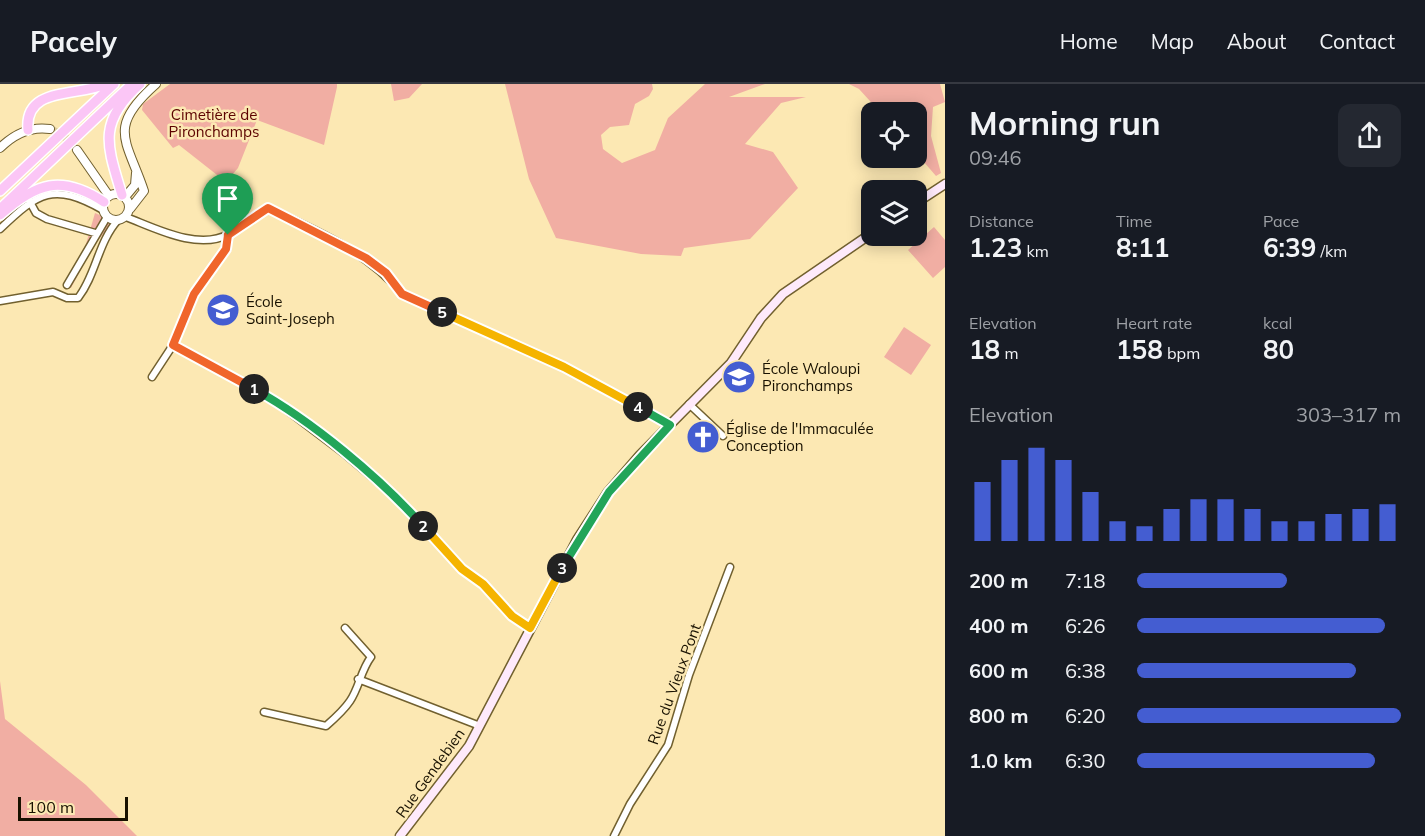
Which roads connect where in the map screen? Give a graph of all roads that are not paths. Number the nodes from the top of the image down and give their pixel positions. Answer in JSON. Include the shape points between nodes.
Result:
{"nodes":[{"id":1,"x":106,"y":84,"type":"edge"},
{"id":2,"x":114,"y":84,"type":"edge"},
{"id":3,"x":132,"y":84,"type":"edge"},
{"id":4,"x":140,"y":84,"type":"edge"},
{"id":5,"x":156,"y":84,"type":"edge"},
{"id":6,"x":50,"y":129,"type":"tunnel mouth"},
{"id":7,"x":28,"y":130,"type":"junction"},
{"id":8,"x":0,"y":148,"type":"edge"},
{"id":9,"x":77,"y":150,"type":"tunnel mouth"},
{"id":10,"x":136,"y":171,"type":"junction"},
{"id":11,"x":945,"y":184,"type":"edge"},
{"id":12,"x":0,"y":191,"type":"edge"},
{"id":13,"x":124,"y":196,"type":"junction"},
{"id":14,"x":927,"y":196,"type":"edge"},
{"id":15,"x":30,"y":202,"type":"junction"},
{"id":16,"x":106,"y":206,"type":"junction"},
{"id":17,"x":0,"y":208,"type":"edge"},
{"id":18,"x":130,"y":209,"type":"junction"},
{"id":19,"x":0,"y":215,"type":"edge"},
{"id":20,"x":122,"y":219,"type":"junction"},
{"id":21,"x":0,"y":229,"type":"edge"},
{"id":22,"x":95,"y":233,"type":"junction"},
{"id":23,"x":228,"y":235,"type":"junction"},
{"id":24,"x":861,"y":240,"type":"edge"},
{"id":25,"x":67,"y":285,"type":"dead end"},
{"id":26,"x":0,"y":301,"type":"edge"},
{"id":27,"x":173,"y":345,"type":"junction"},
{"id":28,"x":153,"y":377,"type":"dead end"},
{"id":29,"x":689,"y":404,"type":"junction"},
{"id":30,"x":670,"y":425,"type":"junction"},
{"id":31,"x":723,"y":436,"type":"dead end"},
{"id":32,"x":730,"y":567,"type":"dead end"},
{"id":33,"x":345,"y":628,"type":"dead end"},
{"id":34,"x":530,"y":628,"type":"junction"},
{"id":35,"x":358,"y":680,"type":"junction"},
{"id":36,"x":264,"y":712,"type":"dead end"},
{"id":37,"x":480,"y":726,"type":"junction"},
{"id":38,"x":400,"y":836,"type":"edge"},
{"id":39,"x":614,"y":836,"type":"edge"}],
"edges":[{"from":1,"to":7,"type":"highway","via":[[41,99],[32,105]]},
{"from":2,"to":12,"type":"highway"},
{"from":3,"to":17,"type":"highway"},
{"from":4,"to":13,"type":"highway","via":[[114,113],[109,132],[109,149]]},
{"from":5,"to":10,"type":"street","via":[[131,108],[128,118],[126,150]]},
{"from":6,"to":7,"type":"street"},
{"from":7,"to":8,"type":"street"},
{"from":9,"to":16,"type":"street"},
{"from":10,"to":13,"type":"street","via":[[135,185]]},
{"from":10,"to":18,"type":"street","via":[[144,191]]},
{"from":11,"to":14,"type":"main road"},
{"from":13,"to":16,"type":"street"},
{"from":13,"to":18,"type":"street"},
{"from":15,"to":16,"type":"street","via":[[51,194],[78,196]]},
{"from":15,"to":21,"type":"street"},
{"from":15,"to":22,"type":"street","via":[[36,213],[47,219]]},
{"from":16,"to":19,"type":"highway","via":[[88,191],[59,184],[22,196]]},
{"from":16,"to":20,"type":"street"},
{"from":16,"to":22,"type":"street"},
{"from":18,"to":20,"type":"street"},
{"from":20,"to":23,"type":"street","via":[[193,240]]},
{"from":20,"to":26,"type":"street","via":[[105,241],[78,298],[53,292]]},
{"from":22,"to":25,"type":"street"},
{"from":23,"to":27,"type":"street","via":[[226,249],[194,294]]},
{"from":23,"to":30,"type":"street","via":[[268,208],[366,258],[386,273],[402,294],[564,367]]},
{"from":24,"to":29,"type":"main road","name":"Rue Gendebien","via":[[783,294],[761,318],[731,363]]},
{"from":27,"to":28,"type":"street"},
{"from":27,"to":34,"type":"street","via":[[272,399],[346,455],[392,493],[462,569]]},
{"from":29,"to":30,"type":"main road","name":"Rue Gendebien"},
{"from":29,"to":31,"type":"street"},
{"from":30,"to":34,"type":"main road","name":"Rue Gendebien","via":[[624,472],[596,508]]},
{"from":32,"to":39,"type":"street","name":"Rue du Vieux Pont","via":[[668,744]]},
{"from":33,"to":35,"type":"street","via":[[371,657]]},
{"from":34,"to":37,"type":"main road","name":"Rue Gendebien"},
{"from":35,"to":36,"type":"street","via":[[351,700],[326,726]]},
{"from":35,"to":37,"type":"street"},
{"from":37,"to":38,"type":"main road","name":"Rue Gendebien"}]}
